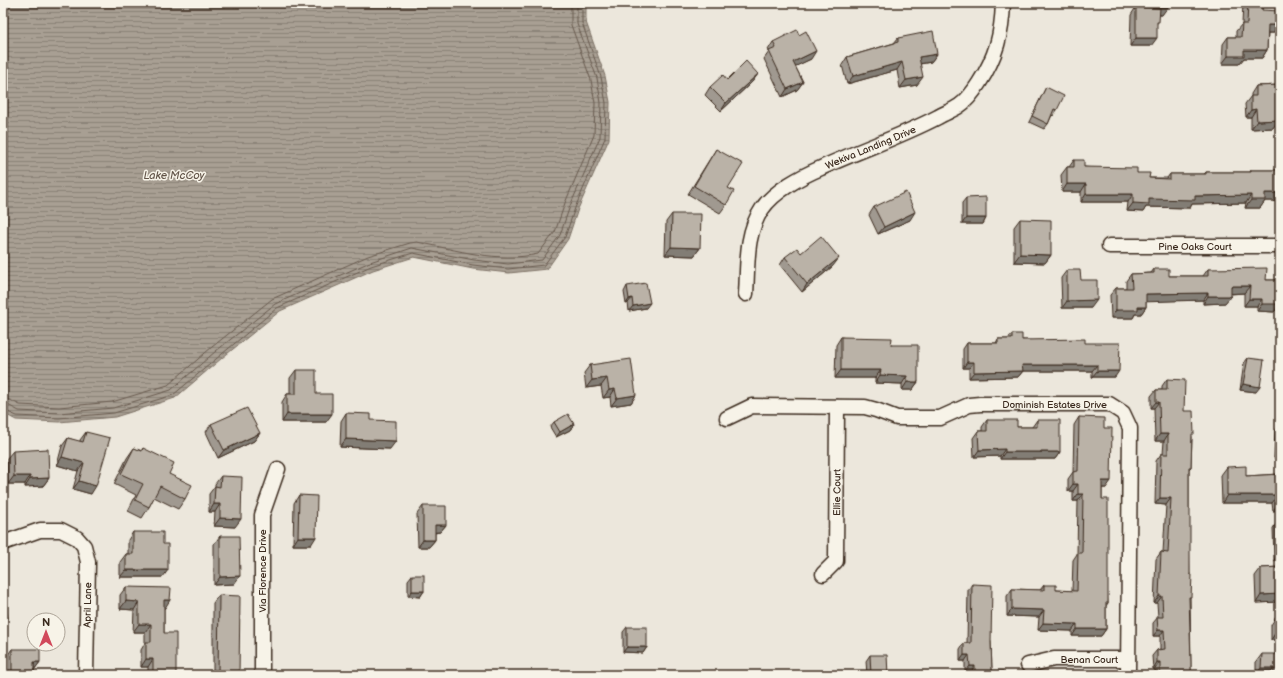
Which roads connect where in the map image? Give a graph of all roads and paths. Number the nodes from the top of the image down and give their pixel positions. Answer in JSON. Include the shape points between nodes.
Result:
{"nodes":[{"id":1,"x":1003,"y":3,"type":"edge"},
{"id":2,"x":1109,"y":246,"type":"dead end"},
{"id":3,"x":1280,"y":246,"type":"edge"},
{"id":4,"x":746,"y":294,"type":"dead end"},
{"id":5,"x":837,"y":407,"type":"junction"},
{"id":6,"x":727,"y":418,"type":"dead end"},
{"id":7,"x":278,"y":469,"type":"dead end"},
{"id":8,"x":3,"y":543,"type":"edge"},
{"id":9,"x":823,"y":574,"type":"dead end"},
{"id":10,"x":1128,"y":659,"type":"junction"},
{"id":11,"x":1028,"y":665,"type":"dead end"},
{"id":12,"x":86,"y":675,"type":"edge"},
{"id":13,"x":262,"y":675,"type":"edge"},
{"id":14,"x":1128,"y":675,"type":"edge"}],
"edges":[{"from":1,"to":4,"type":"street","name":"Wekiva Landing Drive","via":[[999,41],[990,67],[973,93],[960,105],[917,128],[805,175],[779,191],[762,209],[751,233]]},
{"from":2,"to":3,"type":"street","name":"Pine Oaks Court"},
{"from":5,"to":6,"type":"street","name":"Dominish Estates Drive","via":[[752,406]]},
{"from":5,"to":9,"type":"street","name":"Ellie Court","via":[[836,561]]},
{"from":5,"to":10,"type":"street","name":"Dominish Estates Drive","via":[[865,407],[897,418],[940,418],[969,405],[980,404],[1109,404],[1123,413],[1130,428]]},
{"from":7,"to":13,"type":"street","name":"Via Florence Drive","via":[[262,515]]},
{"from":8,"to":12,"type":"street","name":"April Lane","via":[[40,530],[61,530],[77,538],[84,546],[88,562]]},
{"from":10,"to":11,"type":"street","name":"Benan Court","via":[[1054,659]]},
{"from":10,"to":14,"type":"street","name":"Dominish Estates Drive"}]}
